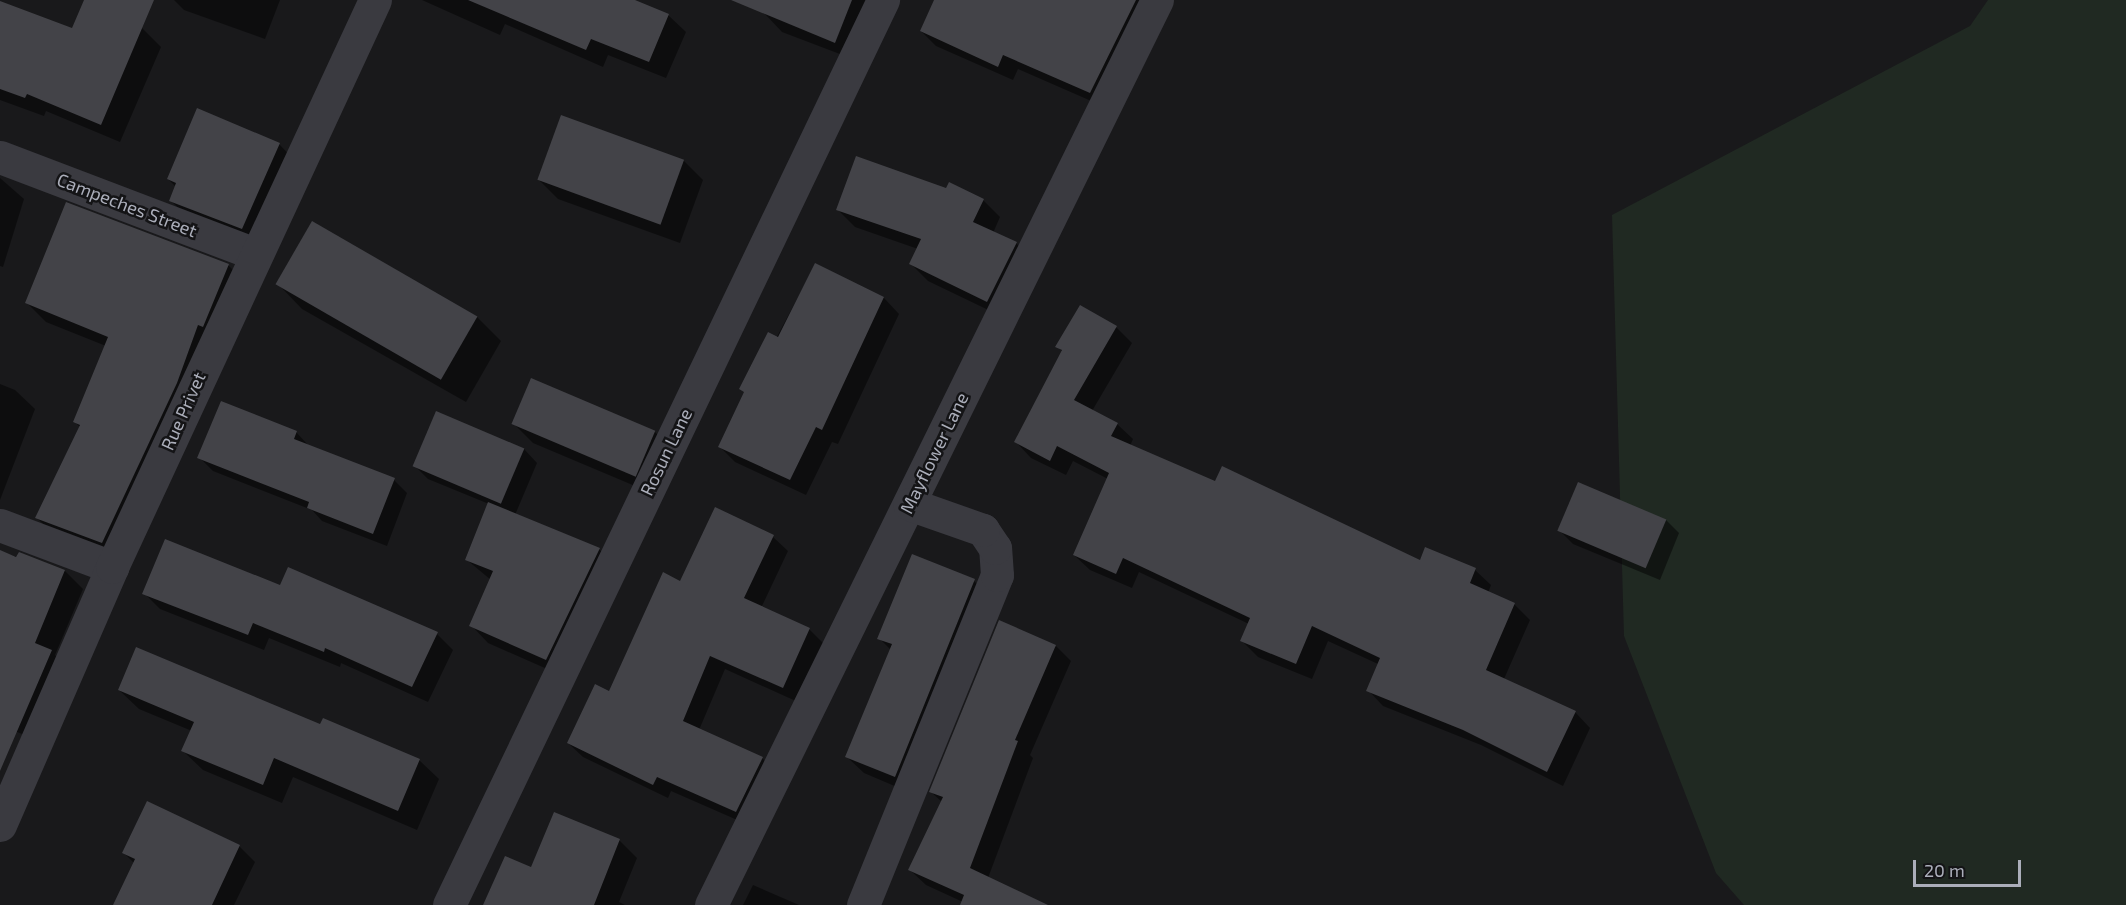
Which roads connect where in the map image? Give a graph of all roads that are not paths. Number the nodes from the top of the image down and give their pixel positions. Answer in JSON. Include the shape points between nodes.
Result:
{"nodes":[{"id":1,"x":375,"y":0,"type":"edge"},
{"id":2,"x":883,"y":0,"type":"edge"},
{"id":3,"x":1157,"y":0,"type":"edge"},
{"id":4,"x":0,"y":157,"type":"edge"},
{"id":5,"x":255,"y":254,"type":"junction"},
{"id":6,"x":909,"y":504,"type":"junction"},
{"id":7,"x":0,"y":525,"type":"edge"},
{"id":8,"x":112,"y":567,"type":"junction"},
{"id":9,"x":0,"y":825,"type":"edge"},
{"id":10,"x":449,"y":905,"type":"edge"},
{"id":11,"x":711,"y":905,"type":"edge"},
{"id":12,"x":863,"y":905,"type":"edge"}],
"edges":[{"from":1,"to":5,"type":"street","name":"Rue Privet"},
{"from":2,"to":10,"type":"street","name":"Rosun Lane"},
{"from":3,"to":6,"type":"street","name":"Mayflower Lane"},
{"from":4,"to":5,"type":"street","name":"Campeches Street"},
{"from":5,"to":8,"type":"street","name":"Rue Privet"},
{"from":6,"to":11,"type":"street","name":"Mayflower Lane"},
{"from":6,"to":12,"type":"street","via":[[983,530],[995,548],[998,575]]},
{"from":7,"to":8,"type":"street"},
{"from":8,"to":9,"type":"street","name":"Rue Privet"}]}
